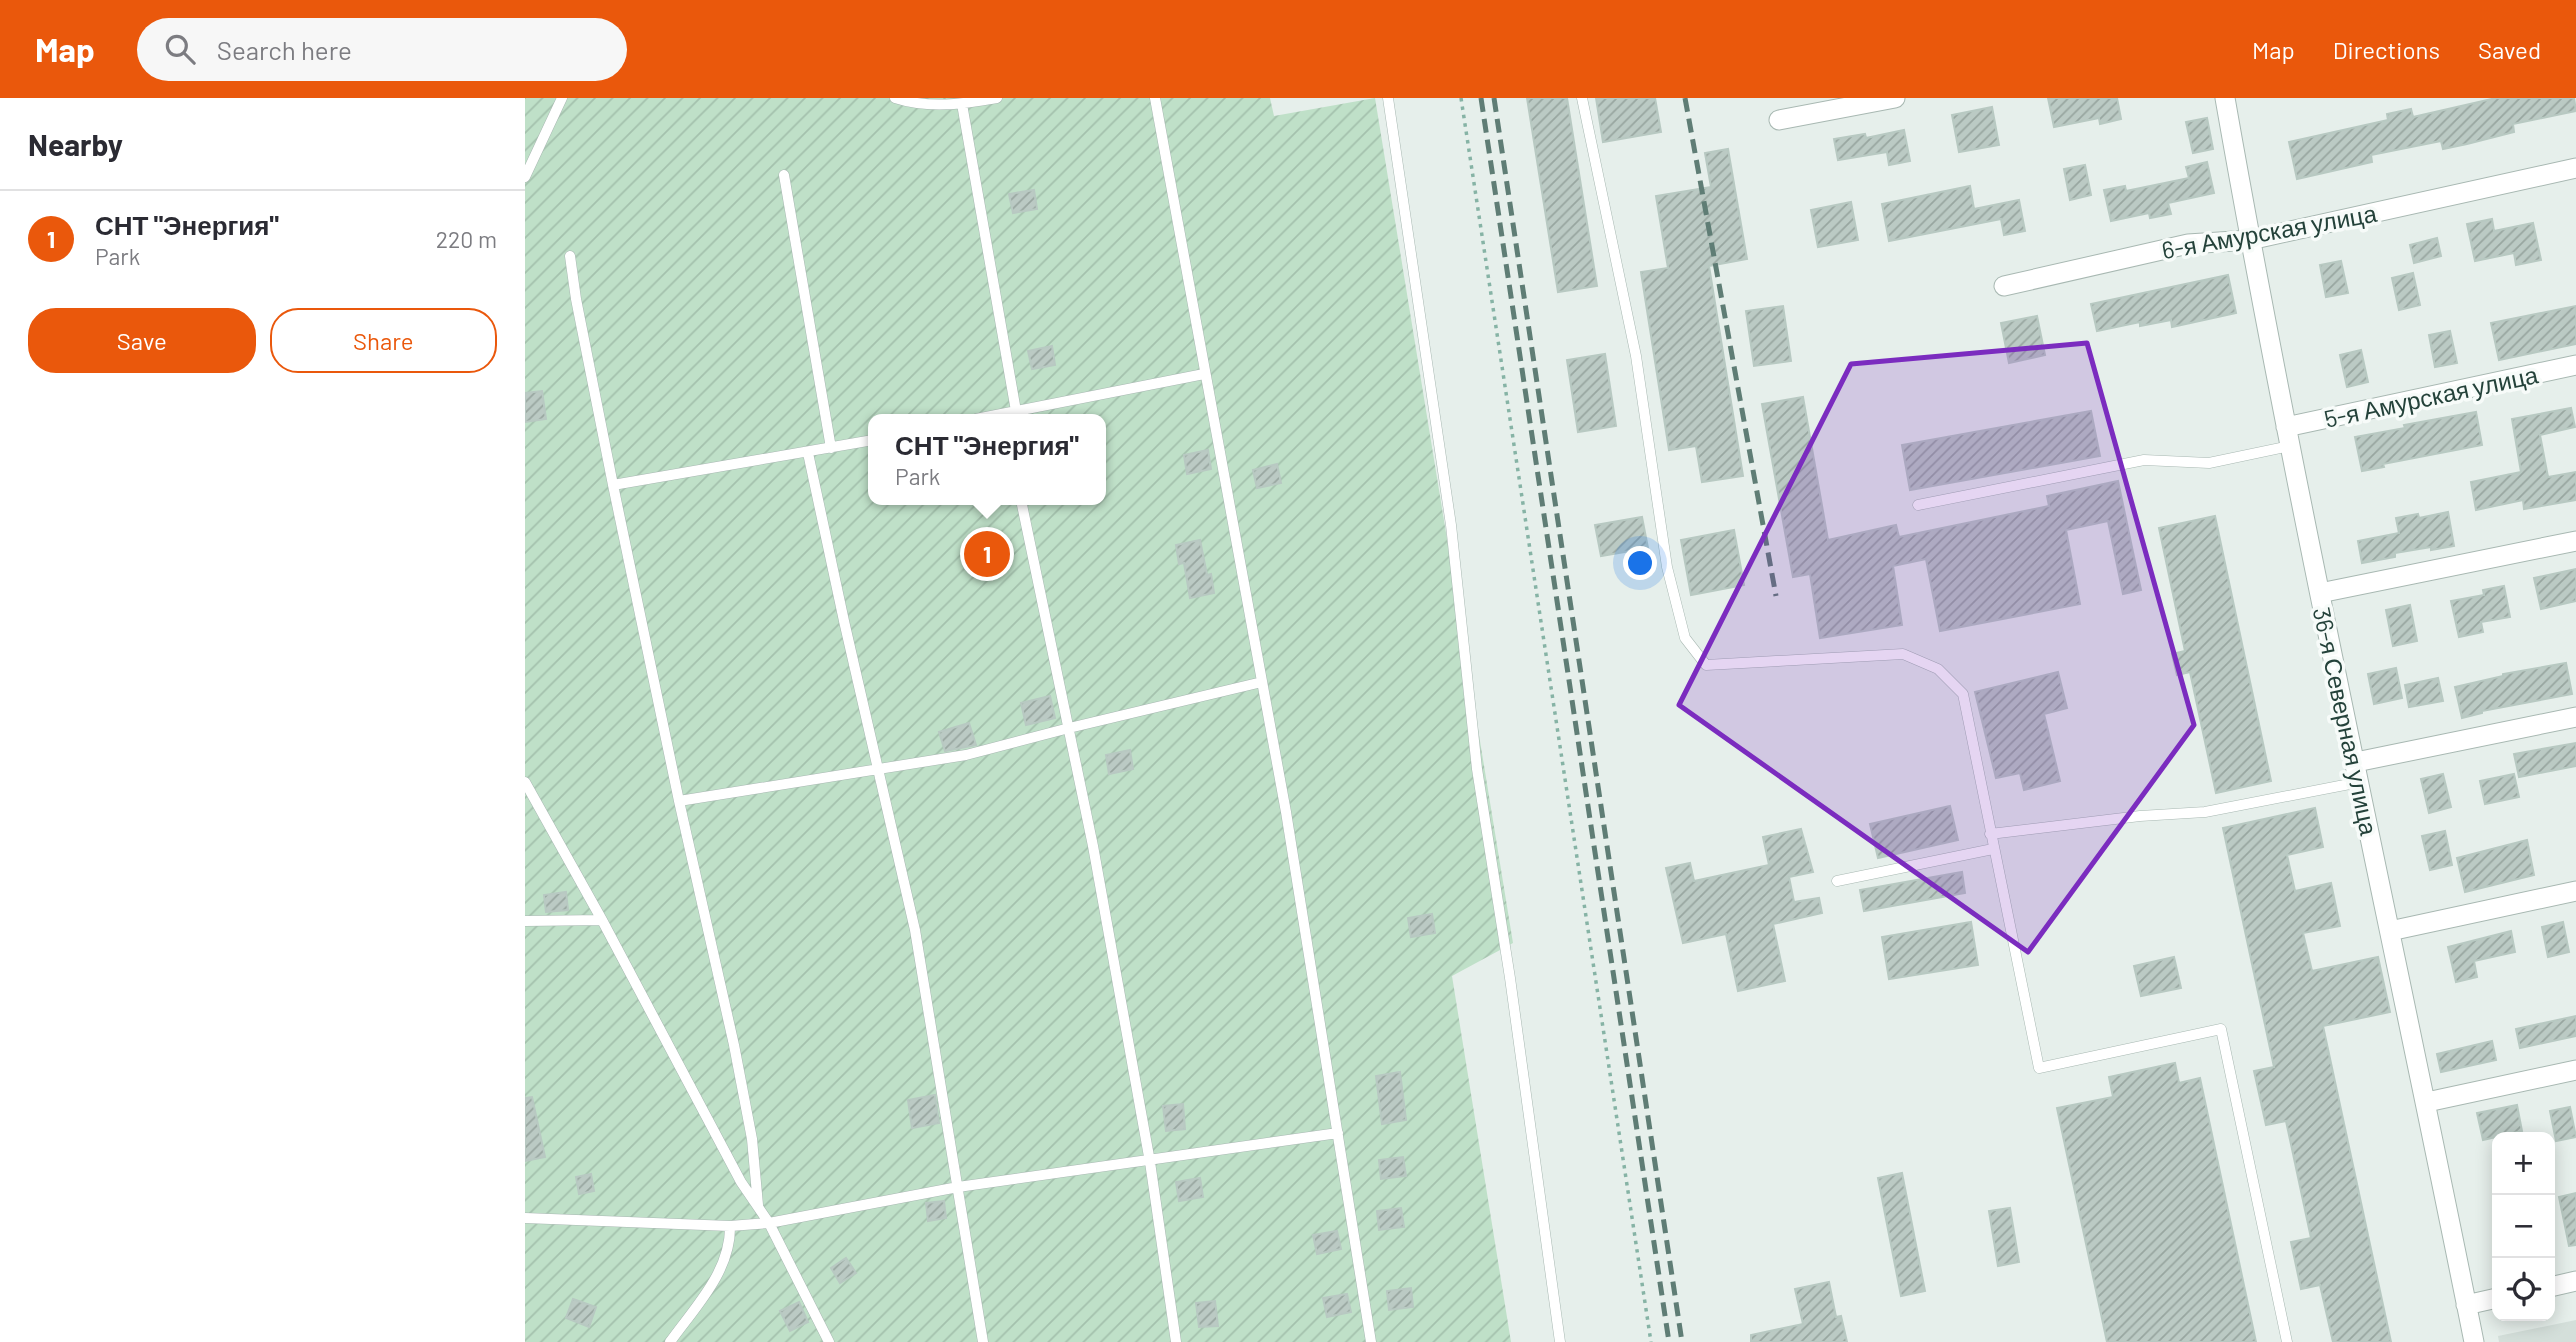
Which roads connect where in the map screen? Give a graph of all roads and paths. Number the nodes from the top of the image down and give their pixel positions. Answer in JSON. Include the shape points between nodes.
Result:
{"nodes":[{"id":1,"x":562,"y":98,"type":"edge"},
{"id":2,"x":895,"y":98,"type":"edge"},
{"id":3,"x":997,"y":98,"type":"edge"},
{"id":4,"x":1155,"y":98,"type":"edge"},
{"id":5,"x":1388,"y":98,"type":"edge"},
{"id":6,"x":1461,"y":98,"type":"edge"},
{"id":7,"x":1582,"y":98,"type":"edge"},
{"id":8,"x":1895,"y":98,"type":"edge"},
{"id":9,"x":2225,"y":98,"type":"edge"},
{"id":10,"x":962,"y":104,"type":"junction"},
{"id":11,"x":1779,"y":120,"type":"dead end"},
{"id":12,"x":2576,"y":168,"type":"edge"},
{"id":13,"x":784,"y":175,"type":"dead end"},
{"id":14,"x":525,"y":177,"type":"edge"},
{"id":15,"x":2250,"y":240,"type":"junction"},
{"id":16,"x":570,"y":257,"type":"dead end"},
{"id":17,"x":2004,"y":286,"type":"dead end"},
{"id":18,"x":2576,"y":365,"type":"edge"},
{"id":19,"x":1205,"y":374,"type":"junction"},
{"id":20,"x":1016,"y":411,"type":"junction"},
{"id":21,"x":1010,"y":414,"type":"edge"},
{"id":22,"x":2288,"y":436,"type":"junction"},
{"id":23,"x":868,"y":441,"type":"edge"},
{"id":24,"x":831,"y":448,"type":"junction"},
{"id":25,"x":809,"y":453,"type":"junction"},
{"id":26,"x":613,"y":485,"type":"junction"},
{"id":27,"x":1022,"y":505,"type":"edge"},
{"id":28,"x":1918,"y":505,"type":"dead end"},
{"id":29,"x":2576,"y":541,"type":"edge"},
{"id":30,"x":2320,"y":593,"type":"junction"},
{"id":31,"x":1262,"y":682,"type":"junction"},
{"id":32,"x":2576,"y":717,"type":"edge"},
{"id":33,"x":1069,"y":728,"type":"junction"},
{"id":34,"x":878,"y":770,"type":"junction"},
{"id":35,"x":2358,"y":772,"type":"junction"},
{"id":36,"x":525,"y":782,"type":"edge"},
{"id":37,"x":679,"y":801,"type":"junction"},
{"id":38,"x":1990,"y":834,"type":"junction"},
{"id":39,"x":1993,"y":849,"type":"junction"},
{"id":40,"x":1837,"y":881,"type":"dead end"},
{"id":41,"x":2576,"y":891,"type":"edge"},
{"id":42,"x":525,"y":920,"type":"edge"},
{"id":43,"x":603,"y":920,"type":"junction"},
{"id":44,"x":2390,"y":931,"type":"junction"},
{"id":45,"x":2576,"y":1070,"type":"edge"},
{"id":46,"x":2427,"y":1102,"type":"junction"},
{"id":47,"x":1338,"y":1133,"type":"junction"},
{"id":48,"x":1150,"y":1161,"type":"junction"},
{"id":49,"x":958,"y":1187,"type":"junction"},
{"id":50,"x":758,"y":1205,"type":"junction"},
{"id":51,"x":525,"y":1218,"type":"edge"},
{"id":52,"x":768,"y":1223,"type":"junction"},
{"id":53,"x":730,"y":1226,"type":"junction"},
{"id":54,"x":2576,"y":1281,"type":"edge"},
{"id":55,"x":2555,"y":1286,"type":"edge"},
{"id":56,"x":2492,"y":1299,"type":"edge"},
{"id":57,"x":2466,"y":1304,"type":"junction"},
{"id":58,"x":670,"y":1342,"type":"edge"},
{"id":59,"x":829,"y":1342,"type":"edge"},
{"id":60,"x":983,"y":1342,"type":"edge"},
{"id":61,"x":1176,"y":1342,"type":"edge"},
{"id":62,"x":1371,"y":1342,"type":"edge"},
{"id":63,"x":1560,"y":1342,"type":"edge"},
{"id":64,"x":1651,"y":1342,"type":"edge"},
{"id":65,"x":2287,"y":1342,"type":"edge"},
{"id":66,"x":2473,"y":1342,"type":"edge"}],
"edges":[{"from":1,"to":14,"type":"lane"},
{"from":2,"to":10,"type":"lane","via":[[926,105]]},
{"from":3,"to":10,"type":"lane"},
{"from":4,"to":19,"type":"lane"},
{"from":5,"to":63,"type":"lane","via":[[1451,525],[1477,769]]},
{"from":6,"to":64,"type":"path"},
{"from":7,"to":38,"type":"lane","via":[[1636,356],[1667,568],[1685,638],[1706,665],[1903,654],[1938,669],[1963,694]]},
{"from":8,"to":11,"type":"street"},
{"from":9,"to":15,"type":"street","name":"36-я Северная улица"},
{"from":10,"to":20,"type":"lane"},
{"from":12,"to":15,"type":"street","name":"6-я Амурская улица"},
{"from":13,"to":24,"type":"lane"},
{"from":15,"to":17,"type":"street","name":"6-я Амурская улица","via":[[2188,244]]},
{"from":15,"to":22,"type":"street","name":"36-я Северная улица"},
{"from":16,"to":26,"type":"lane"},
{"from":18,"to":22,"type":"street","name":"5-я Амурская улица"},
{"from":19,"to":20,"type":"lane"},
{"from":19,"to":31,"type":"lane"},
{"from":20,"to":21,"type":"lane"},
{"from":22,"to":28,"type":"lane","via":[[2209,463],[2144,460]]},
{"from":22,"to":30,"type":"street","name":"36-я Северная улица"},
{"from":23,"to":24,"type":"lane"},
{"from":24,"to":25,"type":"lane"},
{"from":25,"to":26,"type":"lane"},
{"from":25,"to":34,"type":"lane"},
{"from":26,"to":37,"type":"lane"},
{"from":27,"to":33,"type":"lane"},
{"from":29,"to":30,"type":"street"},
{"from":30,"to":35,"type":"street","name":"36-я Северная улица"},
{"from":31,"to":33,"type":"lane"},
{"from":31,"to":47,"type":"lane"},
{"from":32,"to":35,"type":"street"},
{"from":33,"to":34,"type":"lane","via":[[966,755]]},
{"from":33,"to":48,"type":"lane"},
{"from":34,"to":37,"type":"lane"},
{"from":34,"to":49,"type":"lane","via":[[915,930]]},
{"from":35,"to":38,"type":"lane","via":[[2205,812]]},
{"from":35,"to":44,"type":"street","name":"36-я Северная улица"},
{"from":36,"to":43,"type":"lane"},
{"from":37,"to":50,"type":"lane","via":[[734,1045],[752,1139]]},
{"from":38,"to":39,"type":"lane"},
{"from":39,"to":40,"type":"lane"},
{"from":39,"to":65,"type":"lane","via":[[2039,1068],[2221,1029]]},
{"from":41,"to":44,"type":"street"},
{"from":42,"to":43,"type":"lane"},
{"from":43,"to":50,"type":"lane","via":[[741,1182]]},
{"from":44,"to":46,"type":"street","name":"36-я Северная улица"},
{"from":45,"to":46,"type":"street"},
{"from":46,"to":57,"type":"street","name":"36-я Северная улица"},
{"from":47,"to":48,"type":"lane"},
{"from":47,"to":62,"type":"lane"},
{"from":48,"to":49,"type":"lane"},
{"from":48,"to":61,"type":"lane"},
{"from":49,"to":52,"type":"lane"},
{"from":49,"to":60,"type":"lane"},
{"from":50,"to":52,"type":"lane"},
{"from":51,"to":53,"type":"lane"},
{"from":52,"to":53,"type":"lane"},
{"from":52,"to":59,"type":"lane"},
{"from":53,"to":58,"type":"lane","via":[[723,1266]]},
{"from":54,"to":55,"type":"street"},
{"from":56,"to":57,"type":"street"},
{"from":57,"to":66,"type":"street","name":"36-я Северная улица"}]}
